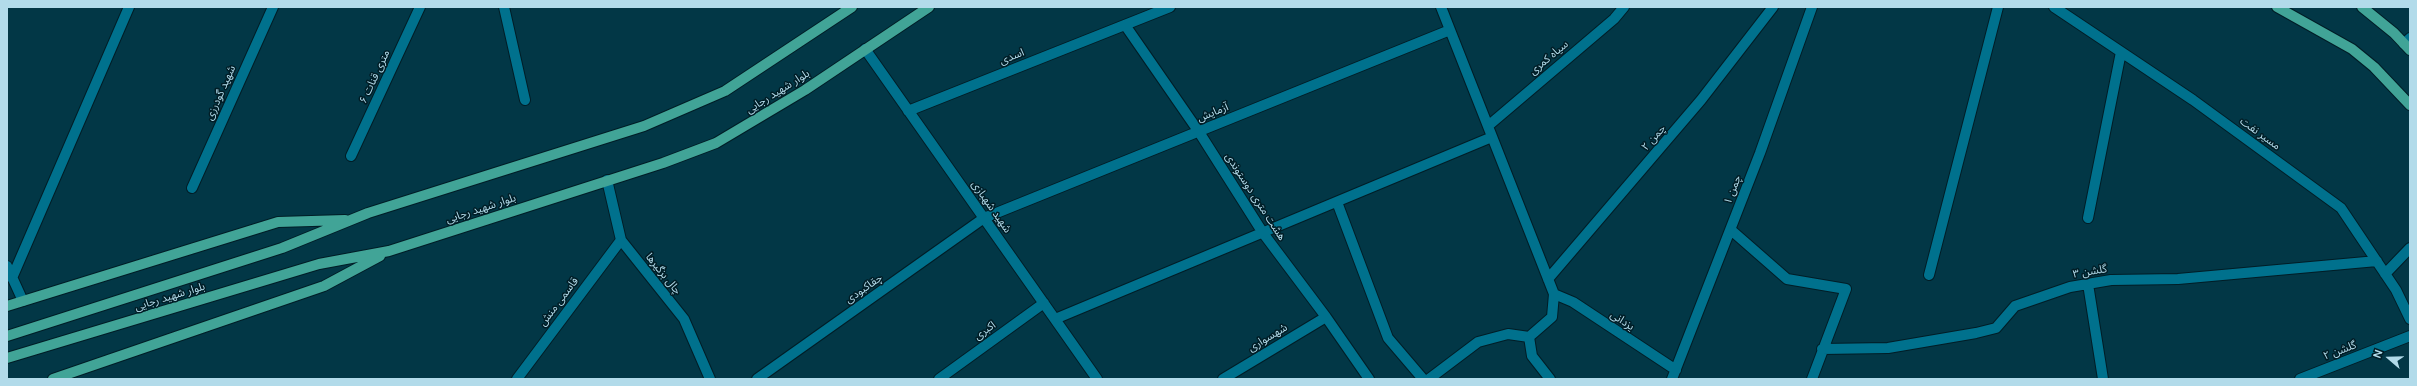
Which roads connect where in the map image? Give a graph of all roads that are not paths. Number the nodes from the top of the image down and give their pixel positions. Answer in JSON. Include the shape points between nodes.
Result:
{"nodes":[{"id":1,"x":129,"y":7,"type":"edge"},
{"id":2,"x":273,"y":7,"type":"edge"},
{"id":3,"x":420,"y":7,"type":"edge"},
{"id":4,"x":504,"y":7,"type":"edge"},
{"id":5,"x":852,"y":7,"type":"edge"},
{"id":6,"x":929,"y":7,"type":"edge"},
{"id":7,"x":1170,"y":7,"type":"edge"},
{"id":8,"x":1441,"y":7,"type":"edge"},
{"id":9,"x":1624,"y":7,"type":"edge"},
{"id":10,"x":1773,"y":7,"type":"edge"},
{"id":11,"x":1812,"y":7,"type":"edge"},
{"id":12,"x":1998,"y":7,"type":"edge"},
{"id":13,"x":2054,"y":7,"type":"edge"},
{"id":14,"x":2277,"y":7,"type":"edge"},
{"id":15,"x":2362,"y":7,"type":"edge"},
{"id":16,"x":1125,"y":25,"type":"junction"},
{"id":17,"x":1450,"y":30,"type":"junction"},
{"id":18,"x":2408,"y":44,"type":"edge"},
{"id":19,"x":865,"y":49,"type":"junction"},
{"id":20,"x":2121,"y":52,"type":"junction"},
{"id":21,"x":525,"y":100,"type":"dead end"},
{"id":22,"x":2410,"y":105,"type":"edge"},
{"id":23,"x":908,"y":111,"type":"junction"},
{"id":24,"x":1488,"y":126,"type":"junction"},
{"id":25,"x":1199,"y":132,"type":"junction"},
{"id":26,"x":1492,"y":137,"type":"junction"},
{"id":27,"x":351,"y":156,"type":"dead end"},
{"id":28,"x":607,"y":180,"type":"junction"},
{"id":29,"x":192,"y":188,"type":"dead end"},
{"id":30,"x":1337,"y":202,"type":"junction"},
{"id":31,"x":984,"y":218,"type":"junction"},
{"id":32,"x":2088,"y":218,"type":"dead end"},
{"id":33,"x":351,"y":220,"type":"junction"},
{"id":34,"x":1730,"y":230,"type":"junction"},
{"id":35,"x":1262,"y":233,"type":"junction"},
{"id":36,"x":621,"y":240,"type":"junction"},
{"id":37,"x":2410,"y":248,"type":"edge"},
{"id":38,"x":389,"y":251,"type":"junction"},
{"id":39,"x":2377,"y":262,"type":"junction"},
{"id":40,"x":7,"y":266,"type":"edge"},
{"id":41,"x":2385,"y":274,"type":"junction"},
{"id":42,"x":1929,"y":275,"type":"dead end"},
{"id":43,"x":12,"y":278,"type":"junction"},
{"id":44,"x":1548,"y":280,"type":"junction"},
{"id":45,"x":2088,"y":284,"type":"junction"},
{"id":46,"x":1554,"y":294,"type":"junction"},
{"id":47,"x":23,"y":301,"type":"junction"},
{"id":48,"x":1044,"y":303,"type":"junction"},
{"id":49,"x":7,"y":306,"type":"edge"},
{"id":50,"x":1326,"y":317,"type":"junction"},
{"id":51,"x":1055,"y":319,"type":"junction"},
{"id":52,"x":2410,"y":319,"type":"edge"},
{"id":53,"x":7,"y":336,"type":"edge"},
{"id":54,"x":2410,"y":336,"type":"edge"},
{"id":55,"x":1529,"y":337,"type":"junction"},
{"id":56,"x":1822,"y":349,"type":"junction"},
{"id":57,"x":7,"y":358,"type":"edge"},
{"id":58,"x":1674,"y":374,"type":"edge"},
{"id":59,"x":53,"y":379,"type":"edge"},
{"id":60,"x":517,"y":379,"type":"edge"},
{"id":61,"x":710,"y":379,"type":"edge"},
{"id":62,"x":757,"y":379,"type":"edge"},
{"id":63,"x":939,"y":379,"type":"edge"},
{"id":64,"x":1098,"y":379,"type":"edge"},
{"id":65,"x":1223,"y":379,"type":"edge"},
{"id":66,"x":1369,"y":379,"type":"edge"},
{"id":67,"x":1423,"y":379,"type":"edge"},
{"id":68,"x":1429,"y":379,"type":"edge"},
{"id":69,"x":1550,"y":379,"type":"edge"},
{"id":70,"x":1812,"y":379,"type":"edge"},
{"id":71,"x":2103,"y":379,"type":"edge"},
{"id":72,"x":2300,"y":379,"type":"edge"}],
"edges":[{"from":1,"to":43,"type":"street"},
{"from":2,"to":29,"type":"street","name":"شهید گودرزی"},
{"from":3,"to":27,"type":"street","name":"۶ متری قنات"},
{"from":4,"to":21,"type":"street"},
{"from":5,"to":33,"type":"main road","name":"بلوار شهید رجایی","via":[[725,91],[684,110],[610,138]]},
{"from":6,"to":19,"type":"main road","name":"بلوار شهید رجایی"},
{"from":7,"to":16,"type":"street","name":"اسدی"},
{"from":8,"to":17,"type":"street"},
{"from":9,"to":24,"type":"street","name":"سیاه کمری","via":[[1614,19]]},
{"from":10,"to":44,"type":"street","name":"چمن ۲","via":[[1702,100]]},
{"from":11,"to":34,"type":"street","name":"چمن ۱"},
{"from":12,"to":42,"type":"street"},
{"from":13,"to":20,"type":"street","name":"مسیر نفت"},
{"from":14,"to":22,"type":"main road","via":[[2352,49],[2374,67]]},
{"from":15,"to":18,"type":"main road"},
{"from":16,"to":23,"type":"street","name":"اسدی"},
{"from":16,"to":25,"type":"street","name":"هشت متری دوستوندی"},
{"from":17,"to":24,"type":"street"},
{"from":17,"to":25,"type":"street","name":"آزمایش"},
{"from":19,"to":23,"type":"street","name":"شهید شهبازی"},
{"from":19,"to":28,"type":"main road","name":"بلوار شهید رجایی","via":[[805,90],[716,143]]},
{"from":20,"to":32,"type":"street"},
{"from":20,"to":39,"type":"street","name":"مسیر نفت","via":[[2193,100],[2341,208]]},
{"from":23,"to":31,"type":"street","name":"شهید شهبازی"},
{"from":24,"to":26,"type":"street"},
{"from":25,"to":31,"type":"street","name":"آزمایش"},
{"from":25,"to":35,"type":"street","name":"هشت متری دوستوندی"},
{"from":26,"to":30,"type":"street"},
{"from":26,"to":44,"type":"street"},
{"from":28,"to":36,"type":"street","name":"چال بزگیرها"},
{"from":28,"to":38,"type":"main road","name":"بلوار شهید رجایی"},
{"from":30,"to":35,"type":"street"},
{"from":30,"to":67,"type":"street","via":[[1388,338]]},
{"from":31,"to":48,"type":"street","name":"شهید شهبازی"},
{"from":31,"to":62,"type":"street","name":"چقاکبودی"},
{"from":33,"to":47,"type":"main road","via":[[278,222]]},
{"from":33,"to":53,"type":"main road","name":"بلوار شهید رجایی","via":[[282,248]]},
{"from":34,"to":56,"type":"street","via":[[1787,279],[1846,289]]},
{"from":34,"to":58,"type":"street","name":"چمن ۱"},
{"from":35,"to":50,"type":"street","name":"هشت متری دوستوندی"},
{"from":35,"to":51,"type":"street"},
{"from":36,"to":60,"type":"street","name":"قاسمی منش"},
{"from":36,"to":61,"type":"street","name":"چال بزگیرها","via":[[684,319]]},
{"from":37,"to":41,"type":"street"},
{"from":38,"to":57,"type":"main road","name":"بلوار شهید رجایی","via":[[319,264]]},
{"from":38,"to":59,"type":"main road","via":[[324,286]]},
{"from":39,"to":41,"type":"street","name":"مسیر نفت"},
{"from":39,"to":45,"type":"street","name":"گلشن ۳","via":[[2178,279],[2111,280]]},
{"from":40,"to":43,"type":"street"},
{"from":41,"to":52,"type":"street","name":"مسیر نفت"},
{"from":43,"to":47,"type":"street"},
{"from":44,"to":46,"type":"street"},
{"from":45,"to":56,"type":"street","name":"گلشن ۳","via":[[2070,287],[2015,306],[1996,328],[1976,333],[1888,348]]},
{"from":45,"to":71,"type":"street"},
{"from":46,"to":55,"type":"street","via":[[1552,317]]},
{"from":46,"to":58,"type":"street","name":"یزدانی","via":[[1572,302]]},
{"from":47,"to":49,"type":"main road"},
{"from":48,"to":51,"type":"street","name":"شهید شهبازی"},
{"from":48,"to":63,"type":"street","name":"اکبری"},
{"from":50,"to":65,"type":"street","name":"شهسواری"},
{"from":50,"to":66,"type":"street","name":"هشت متری دوستوندی"},
{"from":51,"to":64,"type":"street","name":"شهید شهبازی"},
{"from":54,"to":72,"type":"street","name":"گلشن ۲"},
{"from":55,"to":68,"type":"street","via":[[1508,334],[1478,342]]},
{"from":55,"to":69,"type":"street","via":[[1532,356]]},
{"from":56,"to":70,"type":"street"}]}
